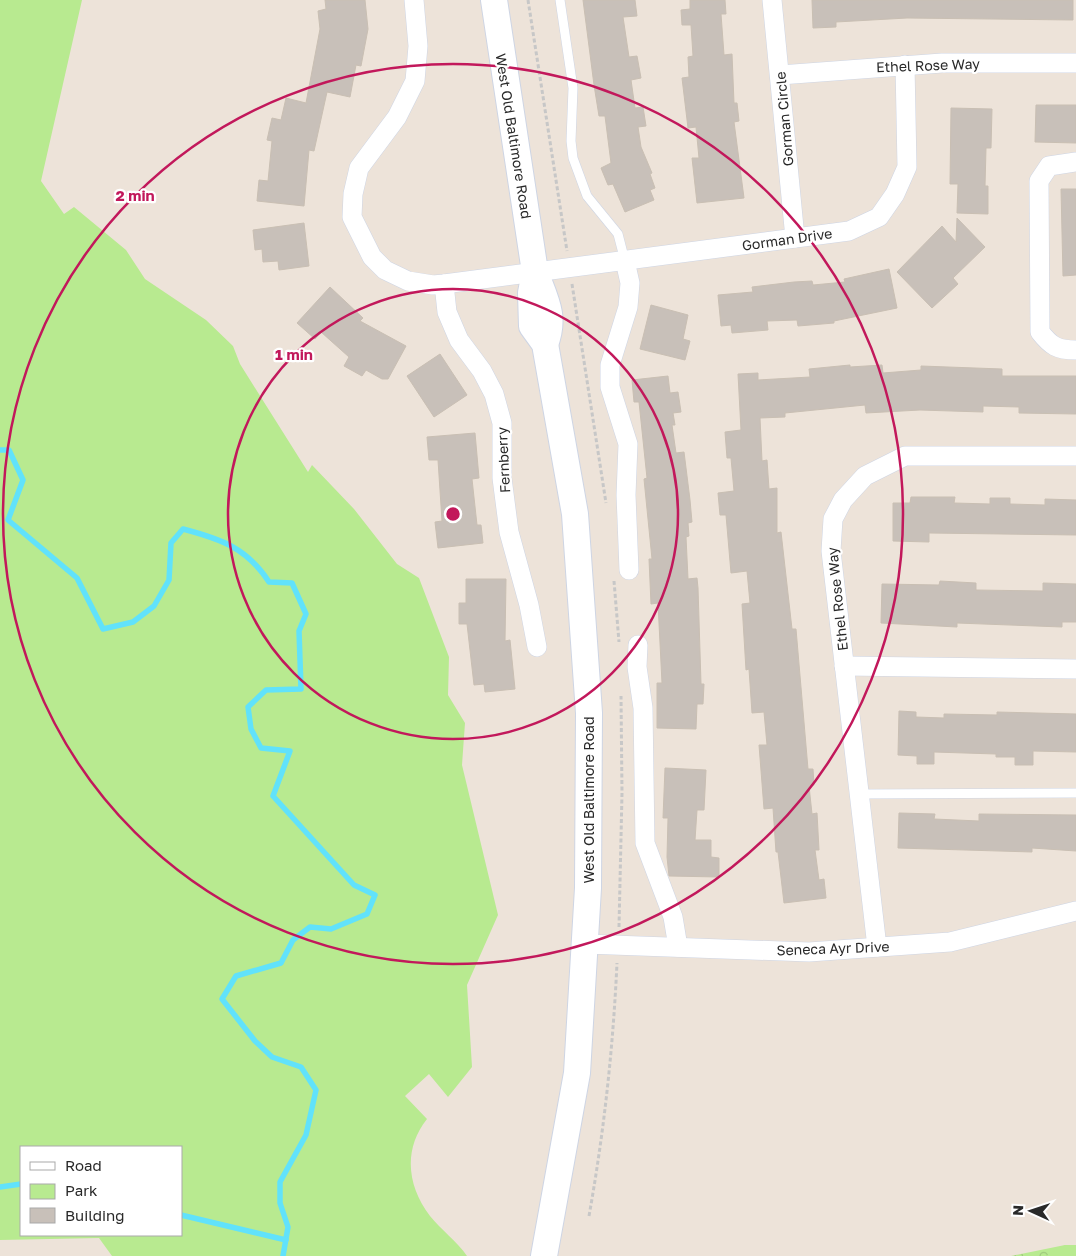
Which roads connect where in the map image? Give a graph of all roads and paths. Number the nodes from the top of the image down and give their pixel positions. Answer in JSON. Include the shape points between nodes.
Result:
{"nodes":[{"id":1,"x":414,"y":0,"type":"edge"},
{"id":2,"x":494,"y":0,"type":"edge"},
{"id":3,"x":560,"y":0,"type":"edge"},
{"id":4,"x":772,"y":0,"type":"edge"},
{"id":5,"x":1076,"y":63,"type":"edge"},
{"id":6,"x":905,"y":65,"type":"junction"},
{"id":7,"x":780,"y":75,"type":"junction"},
{"id":8,"x":1076,"y":162,"type":"edge"},
{"id":9,"x":795,"y":238,"type":"junction"},
{"id":10,"x":625,"y":261,"type":"junction"},
{"id":11,"x":535,"y":272,"type":"junction"},
{"id":12,"x":444,"y":284,"type":"junction"},
{"id":13,"x":1076,"y":350,"type":"edge"},
{"id":14,"x":1076,"y":456,"type":"edge"},
{"id":15,"x":630,"y":570,"type":"dead end"},
{"id":16,"x":638,"y":645,"type":"dead end"},
{"id":17,"x":537,"y":647,"type":"dead end"},
{"id":18,"x":844,"y":666,"type":"junction"},
{"id":19,"x":1076,"y":669,"type":"edge"},
{"id":20,"x":1076,"y":793,"type":"edge"},
{"id":21,"x":859,"y":794,"type":"junction"},
{"id":22,"x":1076,"y":911,"type":"edge"},
{"id":23,"x":586,"y":944,"type":"junction"},
{"id":24,"x":678,"y":946,"type":"junction"},
{"id":25,"x":877,"y":947,"type":"junction"},
{"id":26,"x":544,"y":1256,"type":"edge"}],
"edges":[{"from":1,"to":12,"type":"street","name":"Gorman Drive","via":[[418,46],[415,81],[397,116],[359,168],[352,216],[372,257],[386,270],[408,282]]},
{"from":2,"to":11,"type":"street","name":"West Old Baltimore Road"},
{"from":3,"to":10,"type":"lane","via":[[573,88],[573,158],[587,196],[618,234]]},
{"from":4,"to":7,"type":"street","name":"Gorman Circle"},
{"from":5,"to":6,"type":"street","name":"Ethel Rose Way"},
{"from":6,"to":7,"type":"street","name":"Ethel Rose Way"},
{"from":6,"to":9,"type":"street","name":"Gorman Drive","via":[[907,167],[895,194],[879,217],[848,231]]},
{"from":7,"to":9,"type":"street","name":"Gorman Circle"},
{"from":8,"to":13,"type":"street","via":[[1049,166],[1039,181],[1039,190],[1040,332],[1050,345]]},
{"from":9,"to":10,"type":"street","name":"Gorman Drive"},
{"from":10,"to":11,"type":"street","name":"Gorman Drive"},
{"from":10,"to":15,"type":"street","via":[[630,283],[628,307],[610,366],[610,387],[628,444],[626,495]]},
{"from":11,"to":12,"type":"street","name":"Gorman Drive"},
{"from":11,"to":23,"type":"street","name":"West Old Baltimore Road","via":[[532,326],[545,344],[575,514],[588,713]]},
{"from":12,"to":17,"type":"street","name":"Fernberry","via":[[447,312],[459,340],[494,394],[502,423],[502,478],[509,532]]},
{"from":14,"to":18,"type":"street","name":"Ethel Rose Way","via":[[905,456],[865,476],[843,500],[833,520],[830,551]]},
{"from":16,"to":24,"type":"street","via":[[637,667],[644,708],[645,843],[672,917]]},
{"from":18,"to":19,"type":"street"},
{"from":18,"to":21,"type":"street","name":"Ethel Rose Way"},
{"from":20,"to":21,"type":"lane"},
{"from":21,"to":25,"type":"street","name":"Ethel Rose Way"},
{"from":22,"to":25,"type":"street","name":"Seneca Ayr Drive","via":[[950,942]]},
{"from":23,"to":24,"type":"street","name":"Seneca Ayr Drive"},
{"from":23,"to":26,"type":"street","name":"West Old Baltimore Road","via":[[577,1072]]},
{"from":24,"to":25,"type":"street","name":"Seneca Ayr Drive","via":[[809,952]]}]}
